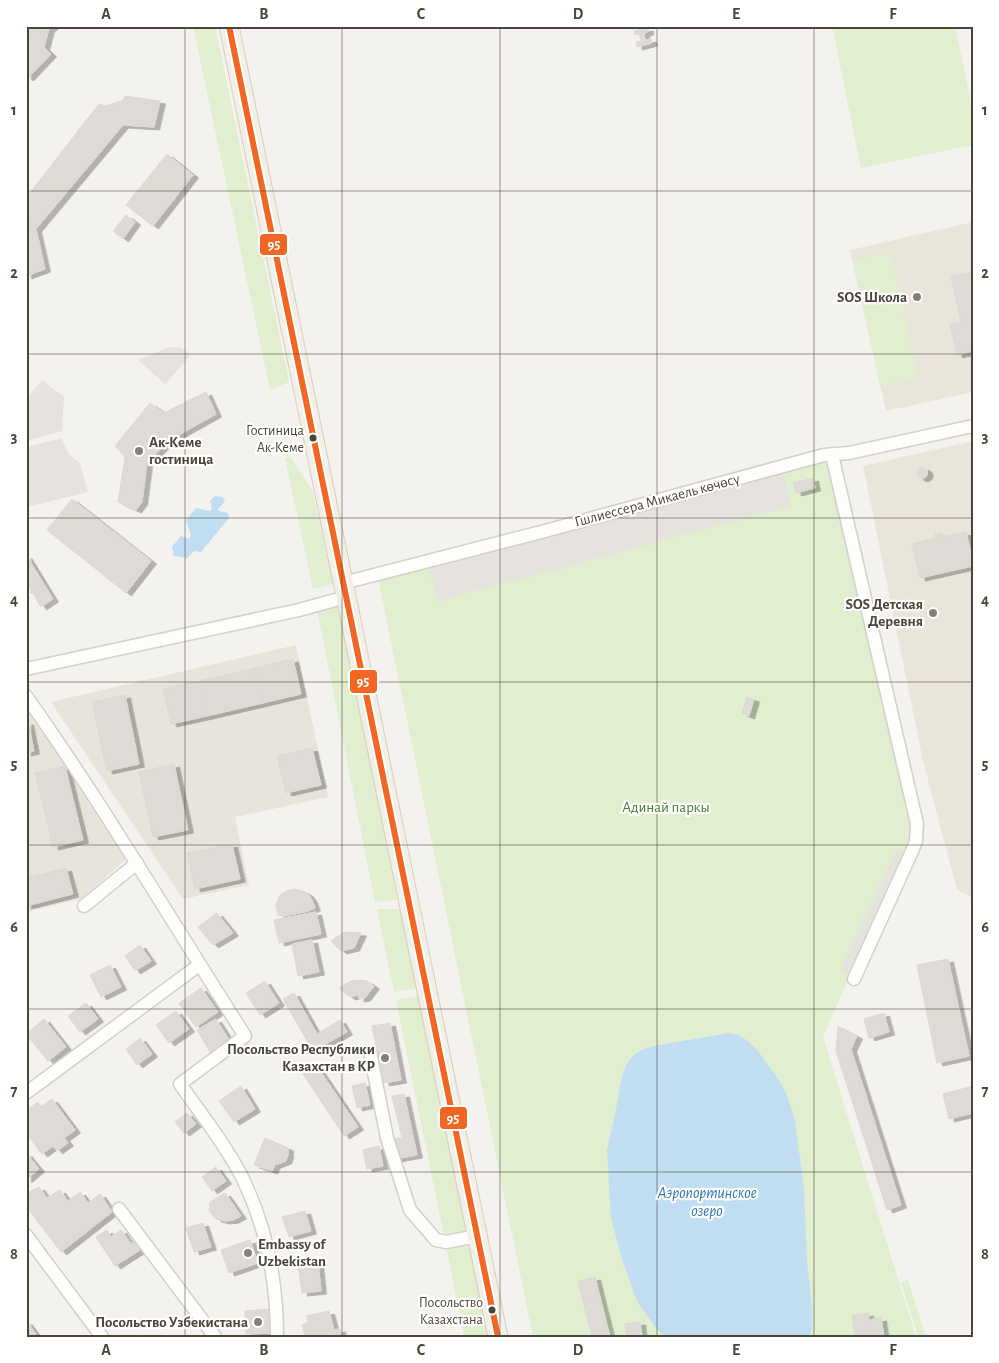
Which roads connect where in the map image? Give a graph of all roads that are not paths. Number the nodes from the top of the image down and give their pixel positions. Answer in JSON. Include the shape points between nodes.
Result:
{"nodes":[{"id":1,"x":229,"y":26,"type":"edge"},
{"id":2,"x":973,"y":426,"type":"edge"},
{"id":3,"x":832,"y":455,"type":"junction"},
{"id":4,"x":345,"y":590,"type":"junction"},
{"id":5,"x":26,"y":668,"type":"edge"},
{"id":6,"x":26,"y":696,"type":"edge"},
{"id":7,"x":137,"y":862,"type":"junction"},
{"id":8,"x":84,"y":906,"type":"dead end"},
{"id":9,"x":199,"y":965,"type":"junction"},
{"id":10,"x":854,"y":979,"type":"dead end"},
{"id":11,"x":370,"y":1052,"type":"dead end"},
{"id":12,"x":26,"y":1093,"type":"edge"},
{"id":13,"x":119,"y":1209,"type":"dead end"},
{"id":14,"x":26,"y":1235,"type":"edge"},
{"id":15,"x":477,"y":1236,"type":"junction"},
{"id":16,"x":102,"y":1337,"type":"edge"},
{"id":17,"x":215,"y":1337,"type":"edge"},
{"id":18,"x":277,"y":1337,"type":"edge"},
{"id":19,"x":498,"y":1337,"type":"edge"}],
"edges":[{"from":1,"to":4,"type":"main road"},
{"from":2,"to":3,"type":"street","name":"Гшлиессера Микаель көчөсү"},
{"from":3,"to":4,"type":"street","name":"Гшлиессера Микаель көчөсү","via":[[553,528]]},
{"from":3,"to":10,"type":"street","via":[[917,833],[913,849]]},
{"from":4,"to":5,"type":"street","name":"Гшлиессера Микаель көчөсү","via":[[299,610]]},
{"from":4,"to":15,"type":"main road"},
{"from":6,"to":7,"type":"street"},
{"from":7,"to":8,"type":"street"},
{"from":7,"to":9,"type":"street"},
{"from":9,"to":12,"type":"street"},
{"from":9,"to":18,"type":"street","via":[[245,1036],[180,1084],[242,1176],[253,1202],[273,1280]]},
{"from":11,"to":15,"type":"street","via":[[387,1138],[410,1210],[436,1240],[446,1242]]},
{"from":13,"to":17,"type":"street"},
{"from":14,"to":16,"type":"street"},
{"from":15,"to":19,"type":"main road"}]}
